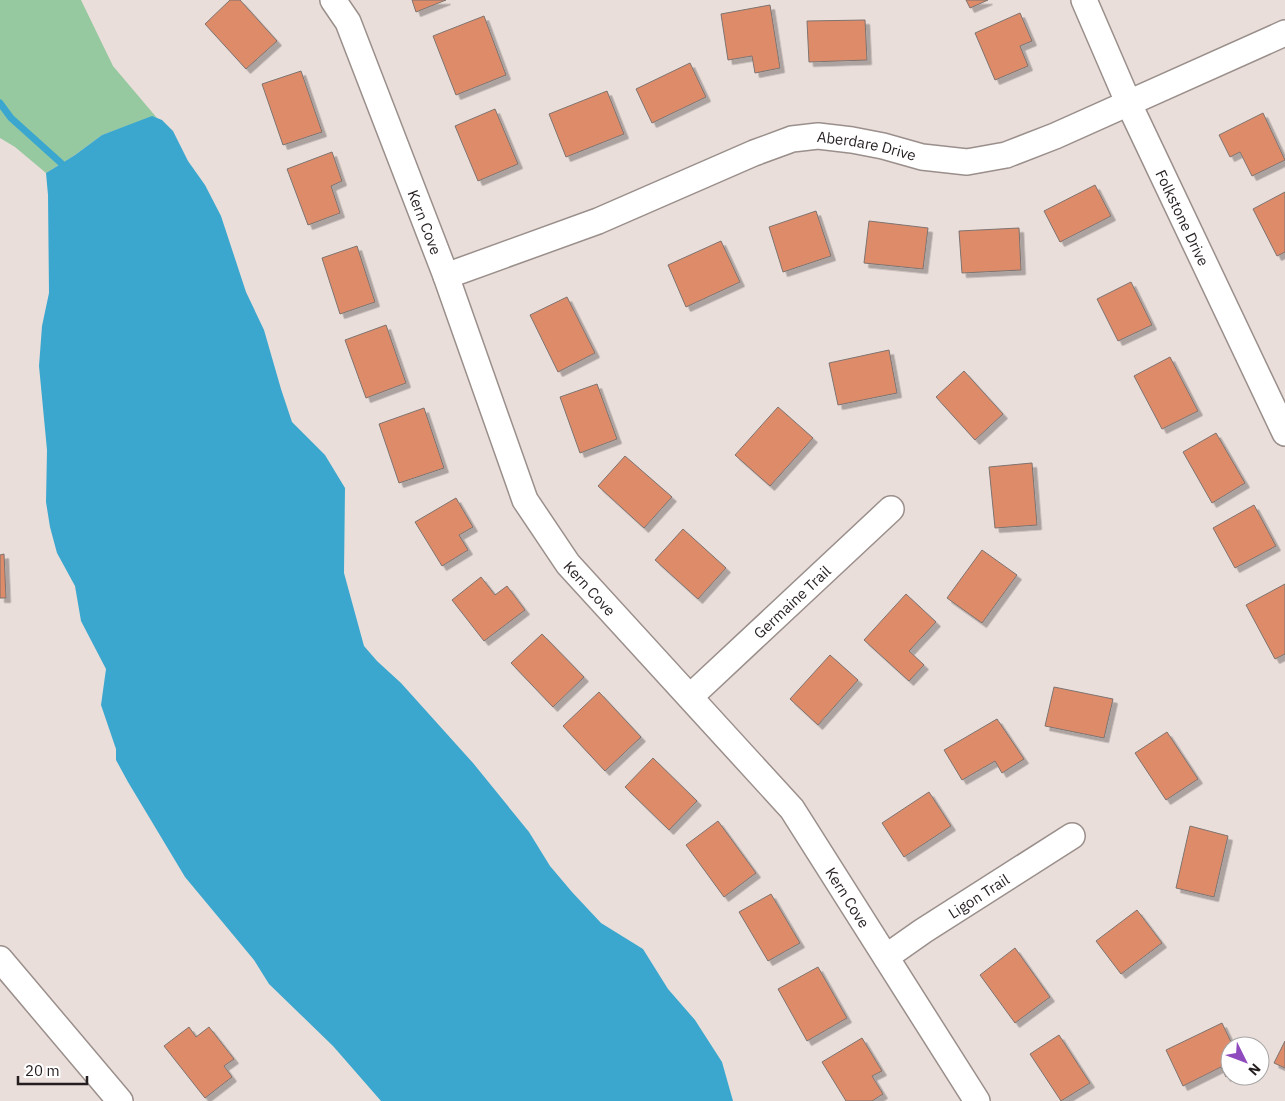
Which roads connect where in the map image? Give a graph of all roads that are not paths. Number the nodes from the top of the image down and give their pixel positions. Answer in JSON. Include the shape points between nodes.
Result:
{"nodes":[{"id":1,"x":333,"y":0,"type":"edge"},
{"id":2,"x":1084,"y":0,"type":"edge"},
{"id":3,"x":1285,"y":32,"type":"edge"},
{"id":4,"x":1128,"y":102,"type":"junction"},
{"id":5,"x":446,"y":276,"type":"junction"},
{"id":6,"x":1285,"y":433,"type":"edge"},
{"id":7,"x":891,"y":508,"type":"dead end"},
{"id":8,"x":690,"y":696,"type":"junction"},
{"id":9,"x":1072,"y":836,"type":"dead end"},
{"id":10,"x":886,"y":957,"type":"junction"},
{"id":11,"x":0,"y":959,"type":"edge"},
{"id":12,"x":120,"y":1101,"type":"edge"},
{"id":13,"x":978,"y":1101,"type":"edge"}],
"edges":[{"from":1,"to":5,"type":"street","name":"Kern Cove","via":[[348,22]]},
{"from":2,"to":4,"type":"street","name":"Folkstone Drive"},
{"from":3,"to":4,"type":"street","name":"Aberdare Drive"},
{"from":4,"to":5,"type":"street","name":"Aberdare Drive","via":[[1006,155],[967,162],[922,157],[852,140],[818,136],[792,139],[598,221]]},
{"from":4,"to":6,"type":"street","name":"Folkstone Drive"},
{"from":5,"to":8,"type":"street","name":"Kern Cove","via":[[525,500],[568,564]]},
{"from":7,"to":8,"type":"street","name":"Germaine Trail"},
{"from":8,"to":10,"type":"street","name":"Kern Cove","via":[[792,809]]},
{"from":9,"to":10,"type":"street","name":"Ligon Trail"},
{"from":10,"to":13,"type":"street","name":"Kern Cove"},
{"from":11,"to":12,"type":"street"}]}
